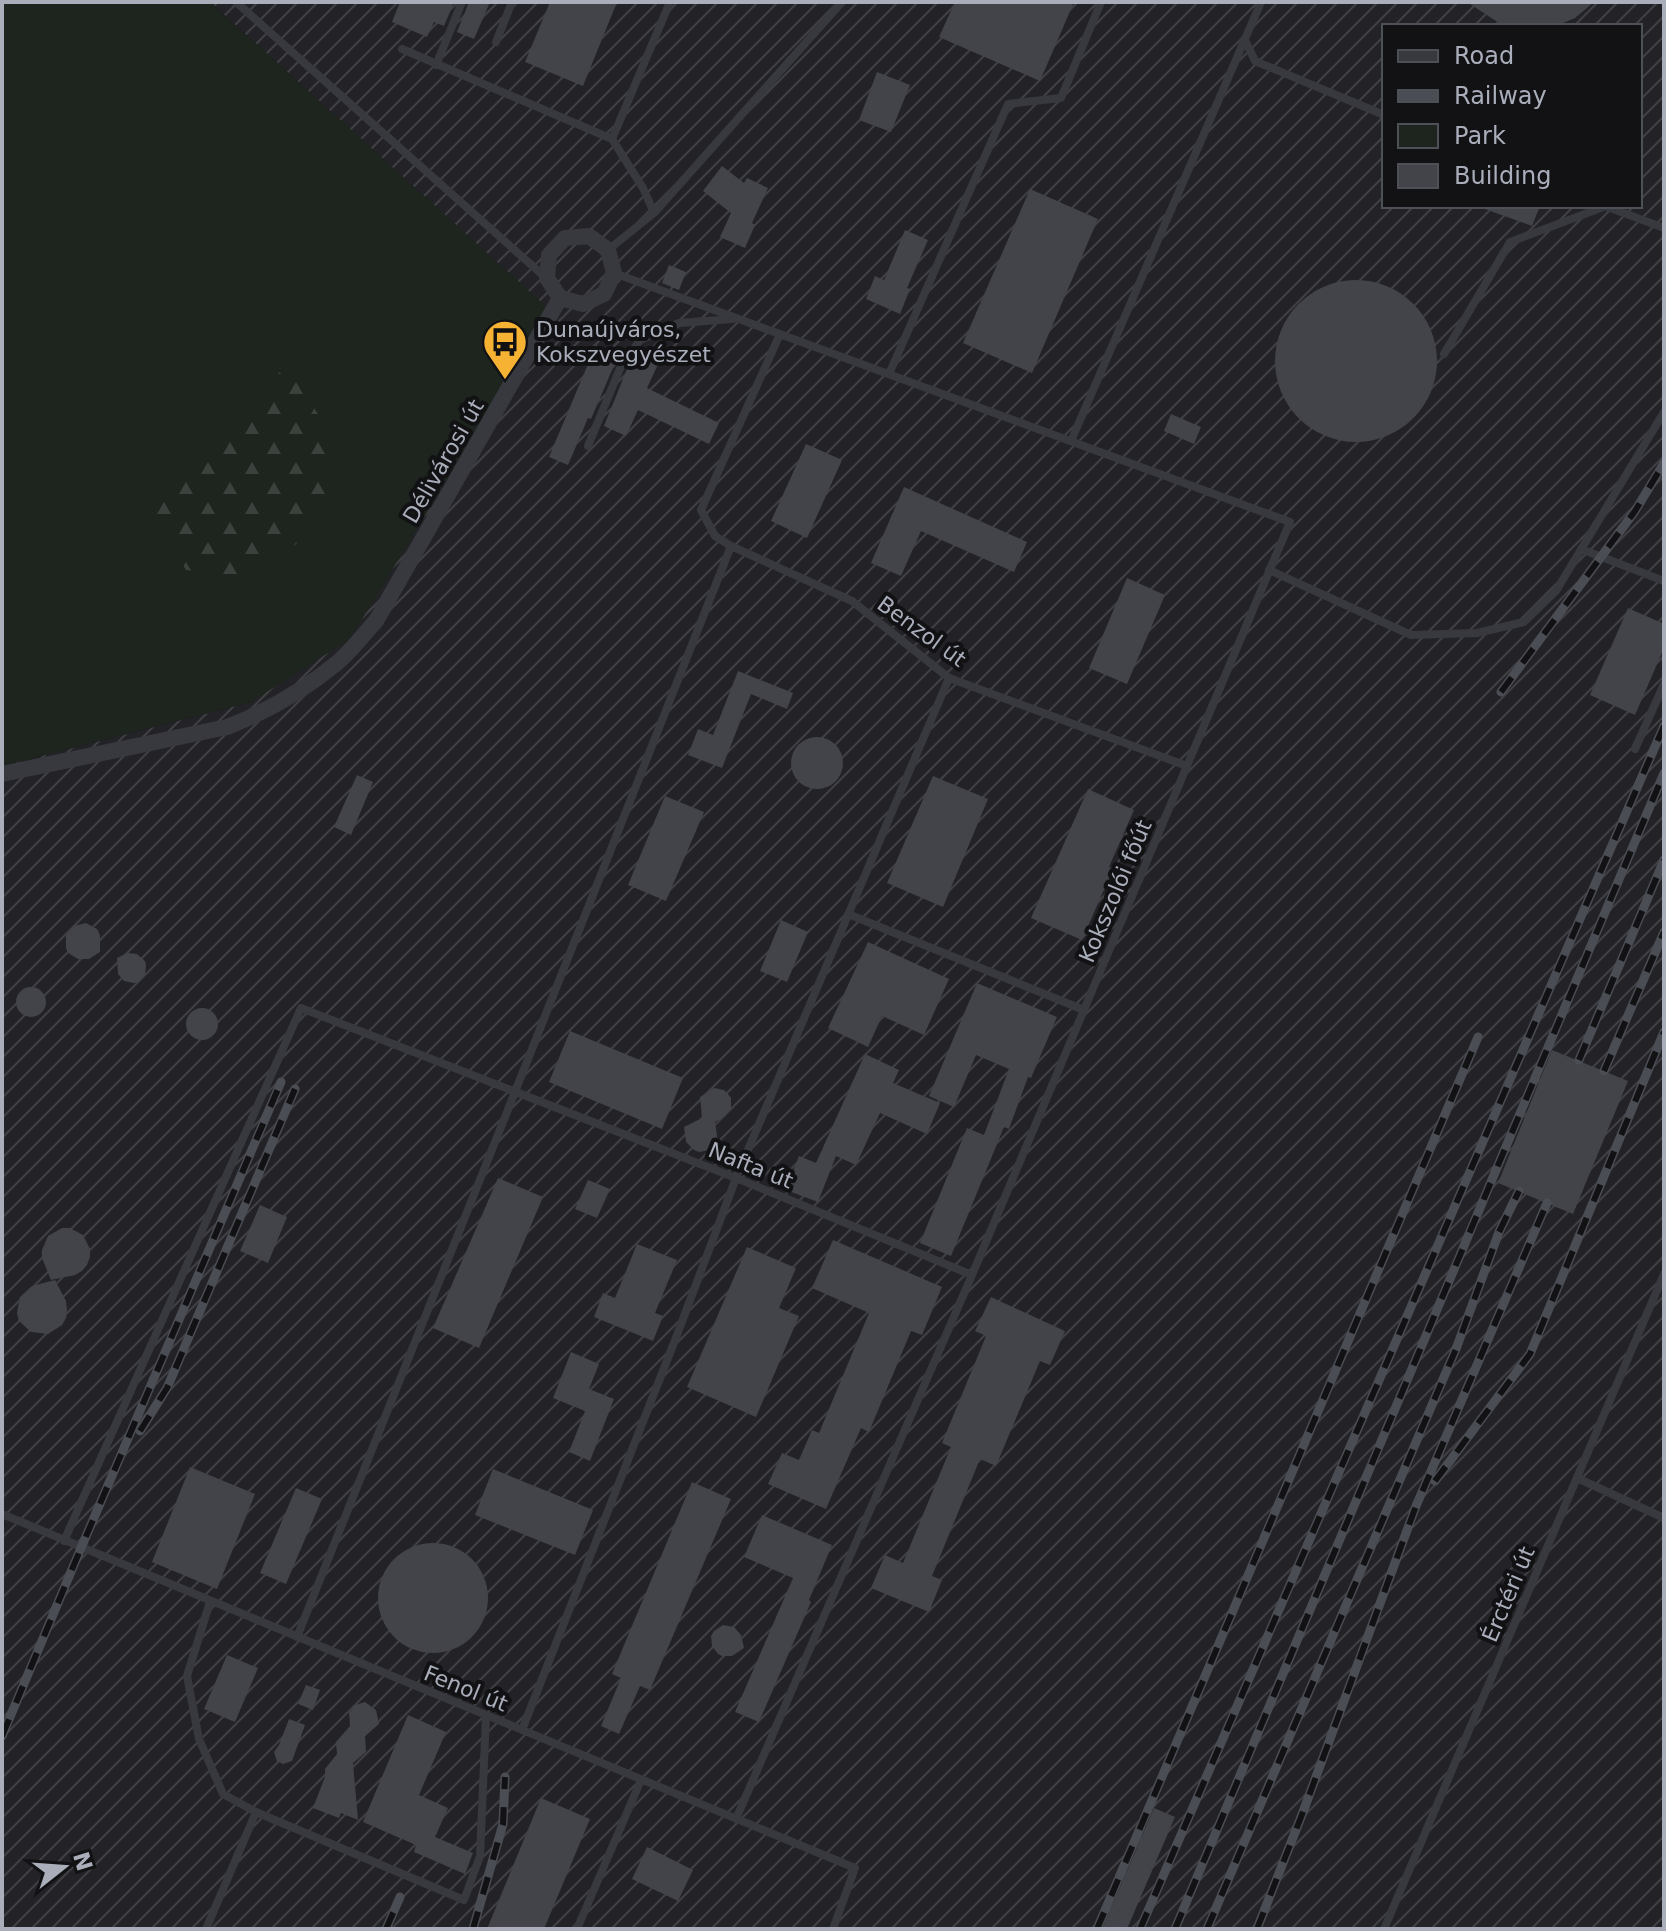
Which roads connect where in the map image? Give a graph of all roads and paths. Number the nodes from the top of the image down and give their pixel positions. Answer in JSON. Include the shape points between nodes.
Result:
{"nodes":[{"id":1,"x":236,"y":2,"type":"edge"},
{"id":2,"x":462,"y":2,"type":"edge"},
{"id":3,"x":512,"y":2,"type":"edge"},
{"id":4,"x":670,"y":2,"type":"edge"},
{"id":5,"x":842,"y":2,"type":"edge"},
{"id":6,"x":1101,"y":2,"type":"edge"},
{"id":7,"x":1261,"y":2,"type":"edge"},
{"id":8,"x":1245,"y":40,"type":"junction"},
{"id":9,"x":496,"y":42,"type":"dead end"},
{"id":10,"x":402,"y":49,"type":"dead end"},
{"id":11,"x":436,"y":65,"type":"junction"},
{"id":12,"x":1382,"y":114,"type":"edge"},
{"id":13,"x":612,"y":139,"type":"junction"},
{"id":14,"x":1600,"y":208,"type":"edge"},
{"id":15,"x":1610,"y":208,"type":"edge"},
{"id":16,"x":654,"y":213,"type":"junction"},
{"id":17,"x":1664,"y":228,"type":"edge"},
{"id":18,"x":608,"y":250,"type":"junction"},
{"id":19,"x":614,"y":273,"type":"junction"},
{"id":20,"x":547,"y":278,"type":"junction"},
{"id":21,"x":560,"y":298,"type":"junction"},
{"id":22,"x":738,"y":318,"type":"junction"},
{"id":23,"x":780,"y":334,"type":"junction"},
{"id":24,"x":1444,"y":354,"type":"dead end"},
{"id":25,"x":889,"y":374,"type":"junction"},
{"id":26,"x":1664,"y":412,"type":"edge"},
{"id":27,"x":1071,"y":441,"type":"junction"},
{"id":28,"x":588,"y":446,"type":"dead end"},
{"id":29,"x":731,"y":546,"type":"junction"},
{"id":30,"x":1581,"y":549,"type":"junction"},
{"id":31,"x":1269,"y":570,"type":"junction"},
{"id":32,"x":1664,"y":581,"type":"edge"},
{"id":33,"x":949,"y":678,"type":"junction"},
{"id":34,"x":1664,"y":684,"type":"edge"},
{"id":35,"x":1635,"y":749,"type":"dead end"},
{"id":36,"x":1187,"y":766,"type":"junction"},
{"id":37,"x":2,"y":774,"type":"edge"},
{"id":38,"x":848,"y":914,"type":"junction"},
{"id":39,"x":1084,"y":1010,"type":"junction"},
{"id":40,"x":515,"y":1092,"type":"junction"},
{"id":41,"x":736,"y":1178,"type":"junction"},
{"id":42,"x":1664,"y":1274,"type":"edge"},
{"id":43,"x":972,"y":1275,"type":"junction"},
{"id":44,"x":1577,"y":1478,"type":"junction"},
{"id":45,"x":2,"y":1514,"type":"edge"},
{"id":46,"x":1664,"y":1518,"type":"edge"},
{"id":47,"x":64,"y":1541,"type":"junction"},
{"id":48,"x":210,"y":1602,"type":"junction"},
{"id":49,"x":297,"y":1637,"type":"junction"},
{"id":50,"x":486,"y":1716,"type":"junction"},
{"id":51,"x":522,"y":1730,"type":"junction"},
{"id":52,"x":641,"y":1780,"type":"junction"},
{"id":53,"x":256,"y":1812,"type":"junction"},
{"id":54,"x":736,"y":1819,"type":"junction"},
{"id":55,"x":206,"y":1929,"type":"edge"},
{"id":56,"x":577,"y":1929,"type":"edge"},
{"id":57,"x":833,"y":1929,"type":"edge"},
{"id":58,"x":1384,"y":1929,"type":"edge"}],
"edges":[{"from":1,"to":20,"type":"lane"},
{"from":2,"to":11,"type":"lane"},
{"from":3,"to":9,"type":"lane"},
{"from":4,"to":13,"type":"lane"},
{"from":5,"to":16,"type":"lane"},
{"from":6,"to":25,"type":"lane","via":[[1061,98],[1008,104]]},
{"from":7,"to":8,"type":"lane"},
{"from":8,"to":12,"type":"lane","via":[[1255,61]]},
{"from":8,"to":27,"type":"lane"},
{"from":10,"to":11,"type":"lane"},
{"from":11,"to":13,"type":"lane"},
{"from":13,"to":16,"type":"lane"},
{"from":14,"to":24,"type":"lane","via":[[1510,242]]},
{"from":15,"to":17,"type":"lane"},
{"from":16,"to":18,"type":"lane"},
{"from":18,"to":19,"type":"street"},
{"from":18,"to":20,"type":"street","via":[[589,236],[565,238],[549,255]]},
{"from":19,"to":21,"type":"street","via":[[604,294],[583,304]]},
{"from":19,"to":22,"type":"lane"},
{"from":20,"to":21,"type":"street"},
{"from":21,"to":37,"type":"street","name":"Délivárosi út","via":[[376,621],[338,662],[259,714],[227,727]]},
{"from":22,"to":23,"type":"lane"},
{"from":22,"to":28,"type":"lane","via":[[679,323],[640,340],[621,366]]},
{"from":23,"to":25,"type":"lane"},
{"from":23,"to":29,"type":"lane","name":"Benzol út","via":[[701,510],[715,536]]},
{"from":25,"to":27,"type":"lane"},
{"from":26,"to":30,"type":"lane"},
{"from":27,"to":31,"type":"lane","name":"Kokszolói főút","via":[[1290,522]]},
{"from":29,"to":33,"type":"lane","name":"Benzol út","via":[[852,601]]},
{"from":29,"to":40,"type":"lane"},
{"from":30,"to":31,"type":"lane","via":[[1556,591],[1524,622],[1477,633],[1411,635]]},
{"from":30,"to":32,"type":"lane"},
{"from":31,"to":36,"type":"lane","name":"Kokszolói főút"},
{"from":33,"to":36,"type":"lane","name":"Benzol út"},
{"from":33,"to":38,"type":"lane"},
{"from":34,"to":35,"type":"lane"},
{"from":36,"to":39,"type":"lane","name":"Kokszolói főút"},
{"from":38,"to":39,"type":"lane"},
{"from":38,"to":41,"type":"lane"},
{"from":39,"to":43,"type":"lane","name":"Kokszolói főút"},
{"from":40,"to":41,"type":"lane","name":"Nafta út"},
{"from":40,"to":47,"type":"lane","name":"Nafta út","via":[[301,1008]]},
{"from":40,"to":49,"type":"lane"},
{"from":41,"to":43,"type":"lane","name":"Nafta út"},
{"from":41,"to":51,"type":"lane"},
{"from":42,"to":44,"type":"lane","name":"Érctéri út"},
{"from":43,"to":54,"type":"lane","name":"Kokszolói főút"},
{"from":44,"to":46,"type":"lane"},
{"from":44,"to":58,"type":"lane","name":"Érctéri út"},
{"from":45,"to":47,"type":"lane","name":"Fenol út"},
{"from":47,"to":48,"type":"lane","name":"Fenol út"},
{"from":48,"to":49,"type":"lane","name":"Fenol út"},
{"from":48,"to":53,"type":"lane","via":[[187,1676],[199,1739],[223,1794]]},
{"from":49,"to":50,"type":"lane","name":"Fenol út"},
{"from":50,"to":51,"type":"lane","name":"Fenol út"},
{"from":50,"to":53,"type":"lane","via":[[480,1856],[464,1900]]},
{"from":51,"to":52,"type":"lane","name":"Fenol út"},
{"from":52,"to":54,"type":"lane","name":"Fenol út"},
{"from":52,"to":56,"type":"lane"},
{"from":53,"to":55,"type":"lane"},
{"from":54,"to":57,"type":"lane","name":"Fenol út","via":[[855,1868]]}]}
